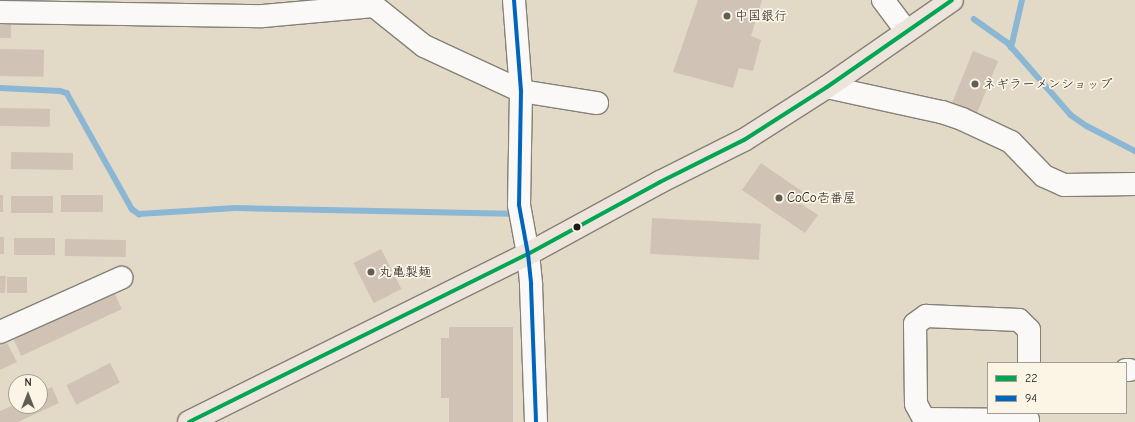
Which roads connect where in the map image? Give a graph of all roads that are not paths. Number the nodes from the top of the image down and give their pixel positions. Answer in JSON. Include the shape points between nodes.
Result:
{"nodes":[{"id":1,"x":514,"y":0,"type":"edge"},
{"id":2,"x":884,"y":0,"type":"edge"},
{"id":3,"x":952,"y":0,"type":"edge"},
{"id":4,"x":151,"y":7,"type":"edge"},
{"id":5,"x":0,"y":12,"type":"edge"},
{"id":6,"x":906,"y":31,"type":"junction"},
{"id":7,"x":835,"y":88,"type":"junction"},
{"id":8,"x":521,"y":90,"type":"junction"},
{"id":9,"x":597,"y":103,"type":"dead end"},
{"id":10,"x":1135,"y":184,"type":"edge"},
{"id":11,"x":528,"y":254,"type":"junction"},
{"id":12,"x":121,"y":278,"type":"dead end"},
{"id":13,"x":0,"y":332,"type":"edge"},
{"id":14,"x":1029,"y":362,"type":"edge"},
{"id":15,"x":1028,"y":418,"type":"edge"},
{"id":16,"x":189,"y":422,"type":"edge"},
{"id":17,"x":536,"y":422,"type":"edge"}],
"edges":[{"from":1,"to":8,"type":"street"},
{"from":2,"to":6,"type":"street"},
{"from":3,"to":6,"type":"highway"},
{"from":4,"to":5,"type":"street"},
{"from":4,"to":8,"type":"street","via":[[263,16],[374,6],[424,46]]},
{"from":6,"to":7,"type":"highway"},
{"from":7,"to":10,"type":"street","via":[[942,112],[962,119],[1011,142],[1044,176],[1064,185]]},
{"from":7,"to":11,"type":"highway","via":[[744,140],[660,182]]},
{"from":8,"to":9,"type":"street"},
{"from":8,"to":11,"type":"street","via":[[519,205]]},
{"from":11,"to":16,"type":"highway"},
{"from":11,"to":17,"type":"street"},
{"from":12,"to":13,"type":"street"},
{"from":14,"to":15,"type":"street","via":[[1029,330],[1019,320],[926,316],[915,324],[916,404],[924,419]]}]}
